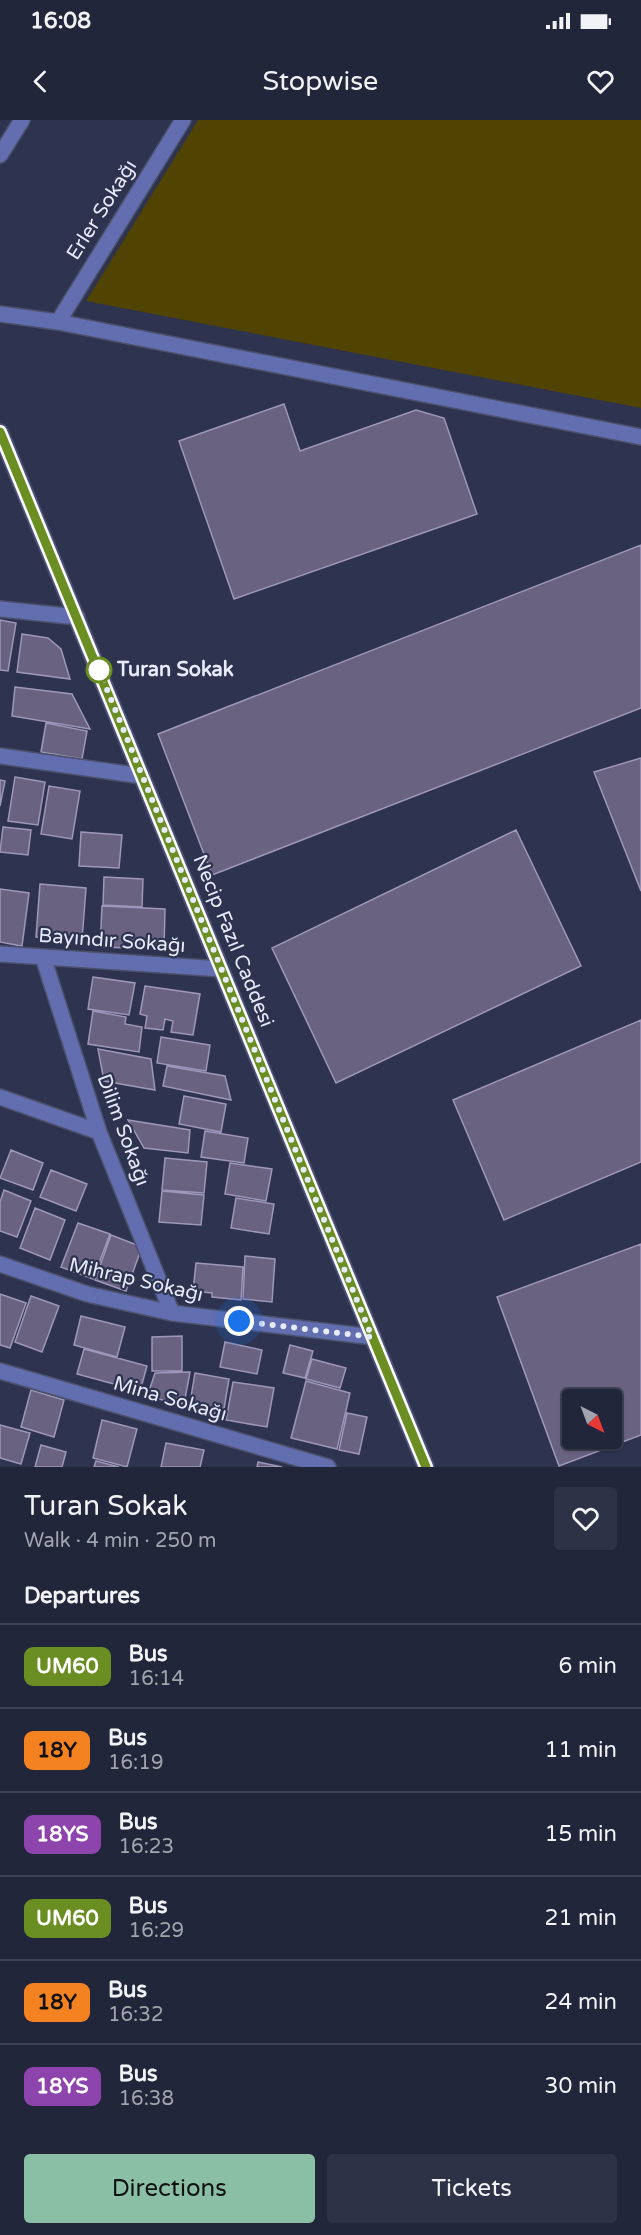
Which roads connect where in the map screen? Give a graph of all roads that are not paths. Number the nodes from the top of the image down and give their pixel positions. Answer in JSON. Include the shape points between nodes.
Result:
{"nodes":[{"id":1,"x":22,"y":120,"type":"edge"},
{"id":2,"x":183,"y":120,"type":"edge"},
{"id":3,"x":0,"y":155,"type":"edge"},
{"id":4,"x":0,"y":314,"type":"edge"},
{"id":5,"x":58,"y":322,"type":"junction"},
{"id":6,"x":0,"y":432,"type":"edge"},
{"id":7,"x":641,"y":437,"type":"edge"},
{"id":8,"x":0,"y":609,"type":"edge"},
{"id":9,"x":77,"y":617,"type":"junction"},
{"id":10,"x":0,"y":756,"type":"edge"},
{"id":11,"x":142,"y":776,"type":"junction"},
{"id":12,"x":0,"y":954,"type":"edge"},
{"id":13,"x":43,"y":957,"type":"junction"},
{"id":14,"x":221,"y":969,"type":"junction"},
{"id":15,"x":0,"y":1097,"type":"edge"},
{"id":16,"x":99,"y":1132,"type":"junction"},
{"id":17,"x":0,"y":1264,"type":"edge"},
{"id":18,"x":172,"y":1313,"type":"junction"},
{"id":19,"x":372,"y":1337,"type":"junction"},
{"id":20,"x":0,"y":1371,"type":"edge"},
{"id":21,"x":328,"y":1467,"type":"edge"},
{"id":22,"x":426,"y":1467,"type":"edge"}],
"edges":[{"from":1,"to":3,"type":"street"},
{"from":2,"to":5,"type":"street","name":"Erler Sokağı"},
{"from":4,"to":5,"type":"street"},
{"from":5,"to":7,"type":"street"},
{"from":6,"to":9,"type":"street","name":"Necip Fazıl Caddesi"},
{"from":8,"to":9,"type":"street"},
{"from":9,"to":11,"type":"street","name":"Necip Fazıl Caddesi"},
{"from":10,"to":11,"type":"street"},
{"from":11,"to":14,"type":"street","name":"Necip Fazıl Caddesi"},
{"from":12,"to":13,"type":"street","name":"Bayındır Sokağı"},
{"from":13,"to":14,"type":"street","name":"Bayındır Sokağı"},
{"from":13,"to":16,"type":"street","name":"Dilim Sokağı"},
{"from":14,"to":19,"type":"street","name":"Necip Fazıl Caddesi"},
{"from":15,"to":16,"type":"street"},
{"from":16,"to":18,"type":"street","name":"Dilim Sokağı"},
{"from":17,"to":18,"type":"street","name":"Mihrap Sokağı","via":[[87,1294]]},
{"from":18,"to":19,"type":"street","name":"Mihrap Sokağı"},
{"from":19,"to":22,"type":"street","name":"Necip Fazıl Caddesi"},
{"from":20,"to":21,"type":"street","name":"Mina Sokağı"}]}
